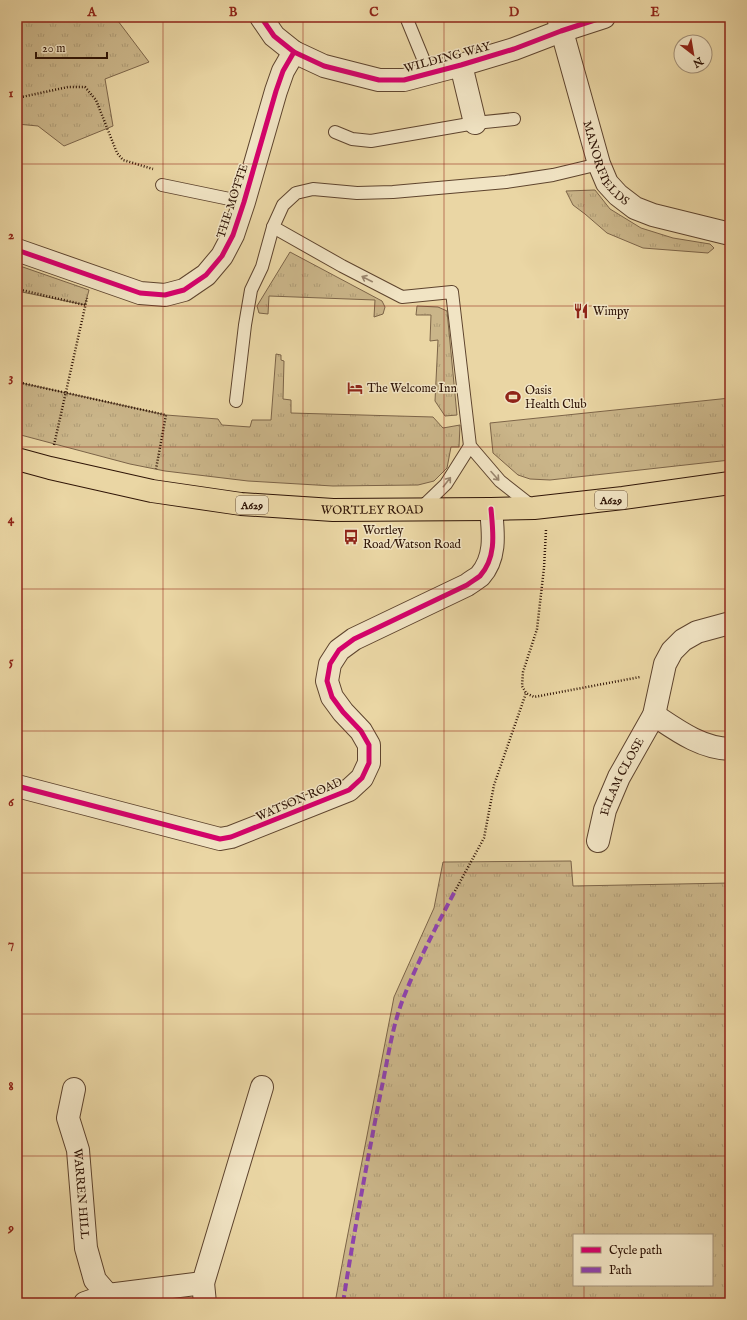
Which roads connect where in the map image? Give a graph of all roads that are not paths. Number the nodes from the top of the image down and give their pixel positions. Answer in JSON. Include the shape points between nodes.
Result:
{"nodes":[{"id":1,"x":261,"y":17,"type":"edge"},
{"id":2,"x":406,"y":17,"type":"edge"},
{"id":3,"x":604,"y":17,"type":"edge"},
{"id":4,"x":559,"y":24,"type":"edge"},
{"id":5,"x":294,"y":52,"type":"junction"},
{"id":6,"x":461,"y":65,"type":"junction"},
{"id":7,"x":429,"y":73,"type":"junction"},
{"id":8,"x":514,"y":119,"type":"dead end"},
{"id":9,"x":475,"y":123,"type":"junction"},
{"id":10,"x":335,"y":132,"type":"dead end"},
{"id":11,"x":599,"y":164,"type":"junction"},
{"id":12,"x":162,"y":186,"type":"dead end"},
{"id":13,"x":244,"y":202,"type":"junction"},
{"id":14,"x":273,"y":227,"type":"junction"},
{"id":15,"x":730,"y":234,"type":"edge"},
{"id":16,"x":17,"y":250,"type":"edge"},
{"id":17,"x":236,"y":401,"type":"dead end"},
{"id":18,"x":470,"y":446,"type":"junction"},
{"id":19,"x":17,"y":459,"type":"edge"},
{"id":20,"x":730,"y":483,"type":"edge"},
{"id":21,"x":539,"y":507,"type":"junction"},
{"id":22,"x":491,"y":509,"type":"junction"},
{"id":23,"x":419,"y":510,"type":"junction"},
{"id":24,"x":730,"y":623,"type":"edge"},
{"id":25,"x":654,"y":715,"type":"junction"},
{"id":26,"x":730,"y":749,"type":"edge"},
{"id":27,"x":17,"y":786,"type":"edge"},
{"id":28,"x":598,"y":842,"type":"dead end"},
{"id":29,"x":262,"y":1087,"type":"dead end"},
{"id":30,"x":74,"y":1089,"type":"dead end"},
{"id":31,"x":204,"y":1293,"type":"edge"},
{"id":32,"x":108,"y":1295,"type":"junction"},
{"id":33,"x":85,"y":1303,"type":"edge"}],
"edges":[{"from":1,"to":5,"type":"street","name":"WILDING WAY","via":[[274,36]]},
{"from":2,"to":7,"type":"lane"},
{"from":3,"to":4,"type":"street","name":"WILDING WAY"},
{"from":4,"to":6,"type":"street","name":"WILDING WAY","via":[[514,49]]},
{"from":4,"to":11,"type":"street","name":"MANORFIELDS"},
{"from":5,"to":7,"type":"street","name":"WILDING WAY","via":[[324,66],[379,80],[404,80]]},
{"from":5,"to":13,"type":"street","name":"THE MOTTE","via":[[283,71],[276,91]]},
{"from":6,"to":7,"type":"street","name":"WILDING WAY"},
{"from":6,"to":9,"type":"street"},
{"from":8,"to":9,"type":"lane"},
{"from":9,"to":10,"type":"lane","via":[[372,141],[352,139]]},
{"from":11,"to":14,"type":"lane","via":[[553,175],[506,182],[408,191],[357,193],[313,189],[296,193],[283,205]]},
{"from":11,"to":15,"type":"street","name":"MANORFIELDS","via":[[607,182],[618,196],[635,208],[653,216]]},
{"from":12,"to":13,"type":"lane"},
{"from":13,"to":16,"type":"street","name":"THE MOTTE","via":[[233,235],[222,256],[206,275],[184,290],[165,295],[140,293]]},
{"from":14,"to":17,"type":"lane","via":[[262,267],[251,290]]},
{"from":18,"to":14,"type":"lane","one_way":true,"via":[[452,292],[402,297]]},
{"from":18,"to":21,"type":"lane","one_way":true,"via":[[500,481]]},
{"from":23,"to":18,"type":"lane","one_way":true,"via":[[446,484]]},
{"from":19,"to":23,"type":"main road","name":"WORTLEY ROAD","number":"A629","via":[[152,491],[241,504],[334,510]]},
{"from":20,"to":21,"type":"main road","name":"WORTLEY ROAD","number":"A629"},
{"from":21,"to":22,"type":"main road","name":"WORTLEY ROAD","number":"A629"},
{"from":22,"to":23,"type":"main road","name":"WORTLEY ROAD","number":"A629"},
{"from":22,"to":27,"type":"street","name":"WATSON ROAD","via":[[494,538],[490,560],[480,575],[467,585],[354,639],[339,650],[330,664],[327,681],[332,697],[361,731],[369,745],[369,763],[362,778],[349,790],[230,838],[220,839]]},
{"from":24,"to":25,"type":"street","name":"EILAM CLOSE","via":[[697,632],[683,640],[672,651],[665,664]]},
{"from":25,"to":26,"type":"street","via":[[702,744]]},
{"from":25,"to":28,"type":"street","name":"EILAM CLOSE","via":[[605,810]]},
{"from":29,"to":31,"type":"street"},
{"from":30,"to":32,"type":"street","name":"WARREN HILL","via":[[68,1118],[78,1150],[86,1248],[95,1280]]},
{"from":31,"to":32,"type":"street"},
{"from":32,"to":33,"type":"street"}]}
